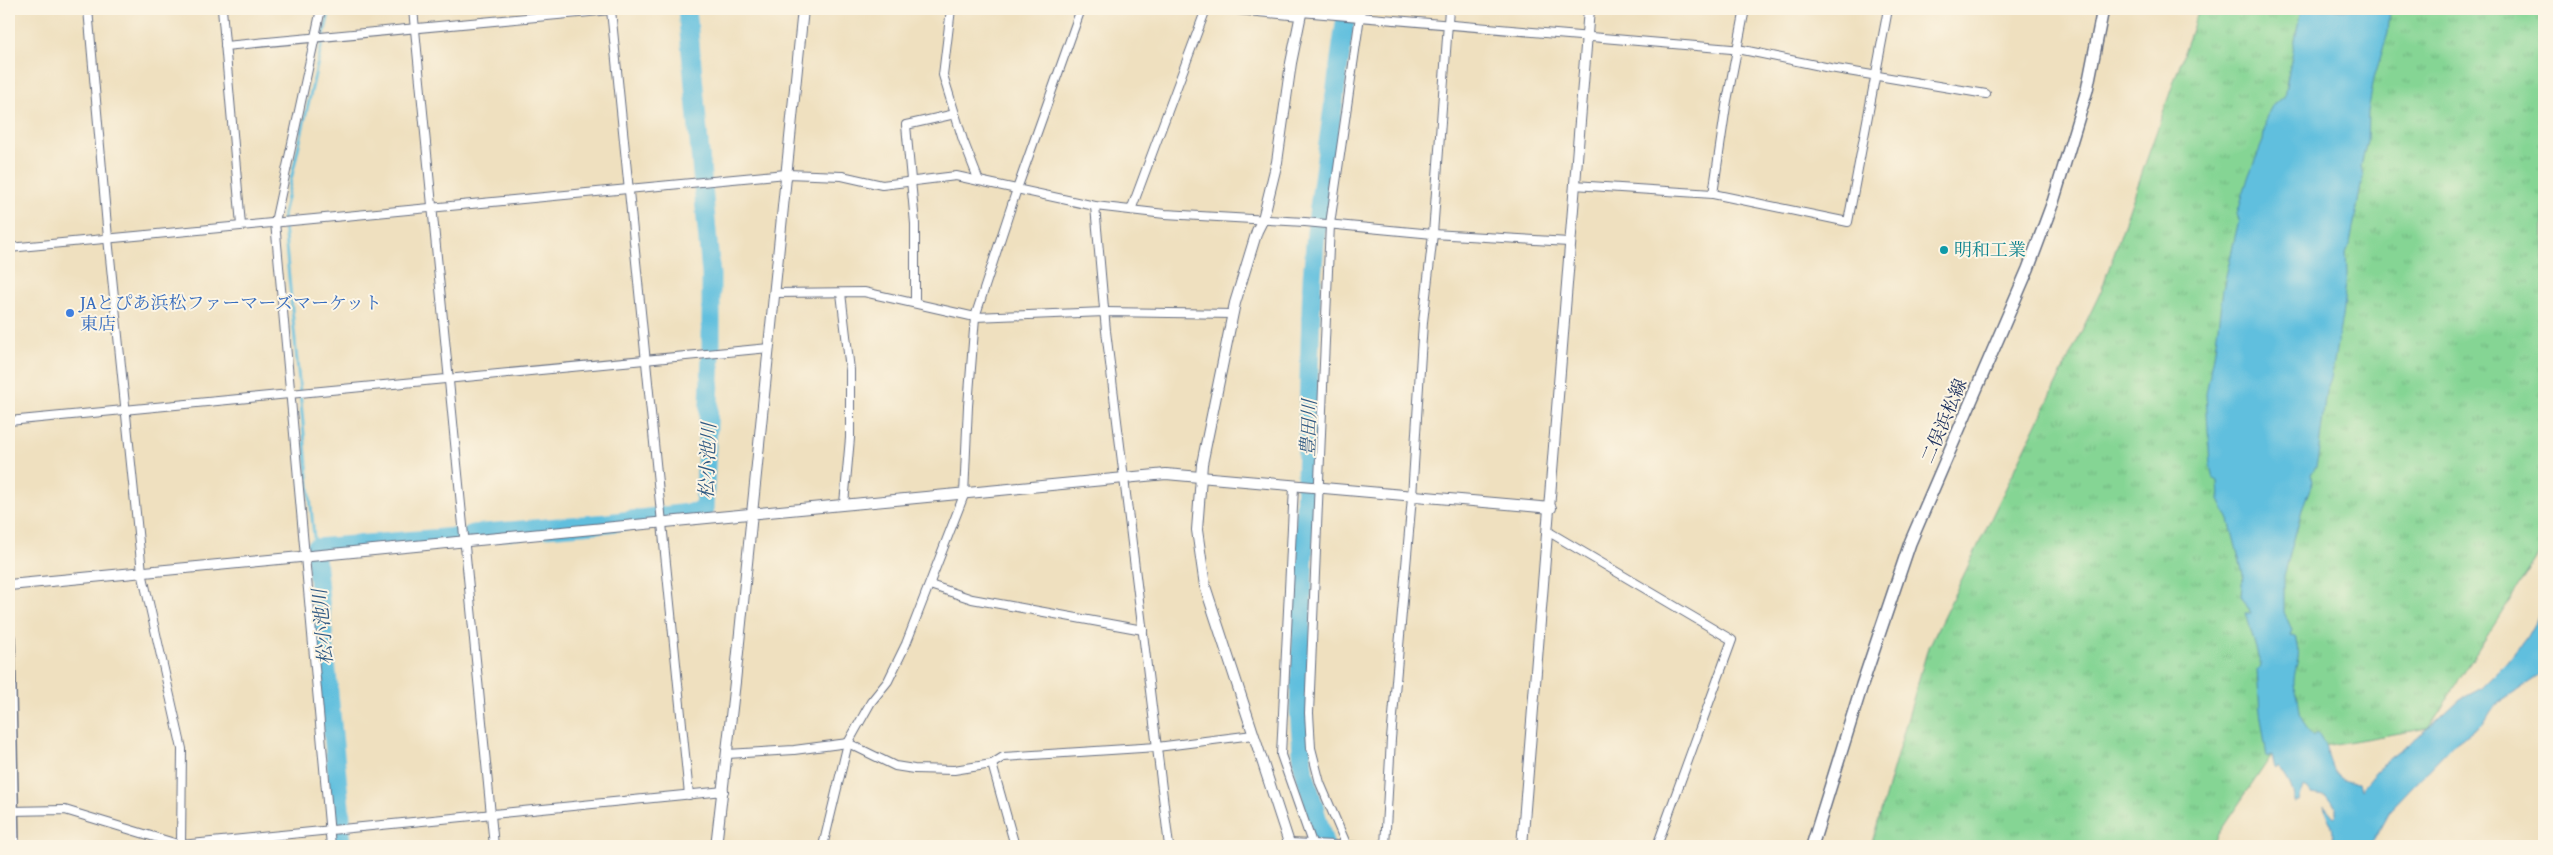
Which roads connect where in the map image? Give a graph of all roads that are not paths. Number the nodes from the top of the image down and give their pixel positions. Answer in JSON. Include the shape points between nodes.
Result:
{"nodes":[{"id":1,"x":88,"y":9,"type":"edge"},
{"id":2,"x":222,"y":9,"type":"edge"},
{"id":3,"x":321,"y":9,"type":"edge"},
{"id":4,"x":412,"y":9,"type":"edge"},
{"id":5,"x":611,"y":9,"type":"edge"},
{"id":6,"x":621,"y":9,"type":"edge"},
{"id":7,"x":803,"y":9,"type":"edge"},
{"id":8,"x":951,"y":9,"type":"edge"},
{"id":9,"x":1081,"y":9,"type":"edge"},
{"id":10,"x":1206,"y":9,"type":"edge"},
{"id":11,"x":1228,"y":9,"type":"edge"},
{"id":12,"x":1449,"y":9,"type":"edge"},
{"id":13,"x":1589,"y":9,"type":"edge"},
{"id":14,"x":1745,"y":9,"type":"edge"},
{"id":15,"x":1888,"y":9,"type":"edge"},
{"id":16,"x":2103,"y":9,"type":"edge"},
{"id":17,"x":1301,"y":12,"type":"edge"},
{"id":18,"x":1360,"y":14,"type":"edge"},
{"id":19,"x":1448,"y":26,"type":"junction"},
{"id":20,"x":414,"y":28,"type":"junction"},
{"id":21,"x":1587,"y":35,"type":"junction"},
{"id":22,"x":316,"y":38,"type":"junction"},
{"id":23,"x":225,"y":46,"type":"junction"},
{"id":24,"x":1737,"y":49,"type":"junction"},
{"id":25,"x":1876,"y":76,"type":"junction"},
{"id":26,"x":1986,"y":94,"type":"dead end"},
{"id":27,"x":955,"y":114,"type":"junction"},
{"id":28,"x":786,"y":174,"type":"junction"},
{"id":29,"x":979,"y":180,"type":"junction"},
{"id":30,"x":912,"y":182,"type":"junction"},
{"id":31,"x":1574,"y":185,"type":"junction"},
{"id":32,"x":1017,"y":188,"type":"junction"},
{"id":33,"x":629,"y":189,"type":"junction"},
{"id":34,"x":1713,"y":194,"type":"junction"},
{"id":35,"x":1095,"y":206,"type":"junction"},
{"id":36,"x":430,"y":208,"type":"junction"},
{"id":37,"x":1131,"y":210,"type":"junction"},
{"id":38,"x":1262,"y":219,"type":"junction"},
{"id":39,"x":276,"y":222,"type":"junction"},
{"id":40,"x":1330,"y":224,"type":"junction"},
{"id":41,"x":241,"y":225,"type":"junction"},
{"id":42,"x":1433,"y":234,"type":"junction"},
{"id":43,"x":108,"y":238,"type":"junction"},
{"id":44,"x":1569,"y":242,"type":"junction"},
{"id":45,"x":9,"y":248,"type":"edge"},
{"id":46,"x":842,"y":292,"type":"junction"},
{"id":47,"x":774,"y":293,"type":"junction"},
{"id":48,"x":915,"y":302,"type":"junction"},
{"id":49,"x":1105,"y":312,"type":"junction"},
{"id":50,"x":1233,"y":314,"type":"junction"},
{"id":51,"x":975,"y":317,"type":"junction"},
{"id":52,"x":769,"y":348,"type":"junction"},
{"id":53,"x":646,"y":360,"type":"junction"},
{"id":54,"x":448,"y":378,"type":"junction"},
{"id":55,"x":292,"y":393,"type":"junction"},
{"id":56,"x":126,"y":409,"type":"junction"},
{"id":57,"x":9,"y":421,"type":"edge"},
{"id":58,"x":1200,"y":477,"type":"junction"},
{"id":59,"x":1124,"y":478,"type":"junction"},
{"id":60,"x":1296,"y":487,"type":"junction"},
{"id":61,"x":1319,"y":489,"type":"junction"},
{"id":62,"x":964,"y":495,"type":"junction"},
{"id":63,"x":1412,"y":497,"type":"junction"},
{"id":64,"x":844,"y":504,"type":"junction"},
{"id":65,"x":1551,"y":508,"type":"junction"},
{"id":66,"x":752,"y":513,"type":"junction"},
{"id":67,"x":661,"y":522,"type":"junction"},
{"id":68,"x":1549,"y":532,"type":"junction"},
{"id":69,"x":465,"y":541,"type":"junction"},
{"id":70,"x":306,"y":556,"type":"junction"},
{"id":71,"x":142,"y":572,"type":"junction"},
{"id":72,"x":9,"y":585,"type":"edge"},
{"id":73,"x":930,"y":585,"type":"junction"},
{"id":74,"x":1143,"y":630,"type":"junction"},
{"id":75,"x":9,"y":638,"type":"edge"},
{"id":76,"x":1253,"y":735,"type":"junction"},
{"id":77,"x":848,"y":743,"type":"junction"},
{"id":78,"x":1157,"y":747,"type":"junction"},
{"id":79,"x":727,"y":754,"type":"junction"},
{"id":80,"x":992,"y":764,"type":"junction"},
{"id":81,"x":724,"y":791,"type":"junction"},
{"id":82,"x":689,"y":795,"type":"junction"},
{"id":83,"x":11,"y":811,"type":"edge"},
{"id":84,"x":491,"y":814,"type":"junction"},
{"id":85,"x":331,"y":830,"type":"junction"},
{"id":86,"x":1314,"y":843,"type":"junction"},
{"id":87,"x":1290,"y":844,"type":"edge"},
{"id":88,"x":1344,"y":845,"type":"edge"},
{"id":89,"x":13,"y":846,"type":"edge"},
{"id":90,"x":181,"y":846,"type":"edge"},
{"id":91,"x":331,"y":846,"type":"edge"},
{"id":92,"x":494,"y":846,"type":"edge"},
{"id":93,"x":716,"y":846,"type":"edge"},
{"id":94,"x":823,"y":846,"type":"edge"},
{"id":95,"x":1014,"y":846,"type":"edge"},
{"id":96,"x":1169,"y":846,"type":"edge"},
{"id":97,"x":1358,"y":846,"type":"edge"},
{"id":98,"x":1385,"y":846,"type":"edge"},
{"id":99,"x":1522,"y":846,"type":"edge"},
{"id":100,"x":1657,"y":846,"type":"edge"},
{"id":101,"x":1812,"y":846,"type":"edge"}],
"edges":[{"from":1,"to":43,"type":"street"},
{"from":2,"to":23,"type":"street"},
{"from":3,"to":22,"type":"street"},
{"from":4,"to":20,"type":"street"},
{"from":5,"to":6,"type":"street"},
{"from":5,"to":20,"type":"street"},
{"from":5,"to":33,"type":"street"},
{"from":7,"to":28,"type":"street"},
{"from":8,"to":27,"type":"street","via":[[943,75]]},
{"from":9,"to":32,"type":"street"},
{"from":10,"to":37,"type":"street"},
{"from":11,"to":17,"type":"street"},
{"from":12,"to":19,"type":"street"},
{"from":13,"to":21,"type":"street"},
{"from":14,"to":24,"type":"street"},
{"from":15,"to":25,"type":"street"},
{"from":16,"to":101,"type":"main road","name":"二俣浜松線","via":[[2087,90],[2053,202],[2028,270],[1910,543]]},
{"from":17,"to":18,"type":"street"},
{"from":17,"to":38,"type":"street","via":[[1290,63],[1277,162]]},
{"from":18,"to":19,"type":"street"},
{"from":18,"to":40,"type":"street"},
{"from":19,"to":21,"type":"street"},
{"from":19,"to":42,"type":"street"},
{"from":20,"to":22,"type":"street"},
{"from":20,"to":36,"type":"street"},
{"from":21,"to":24,"type":"street"},
{"from":21,"to":31,"type":"street"},
{"from":22,"to":23,"type":"street"},
{"from":22,"to":39,"type":"street"},
{"from":23,"to":41,"type":"street"},
{"from":24,"to":25,"type":"street"},
{"from":24,"to":34,"type":"street"},
{"from":25,"to":26,"type":"street"},
{"from":25,"to":34,"type":"street","via":[[1848,222]]},
{"from":27,"to":29,"type":"street"},
{"from":27,"to":30,"type":"street","via":[[906,125]]},
{"from":28,"to":30,"type":"street","via":[[842,176],[882,185]]},
{"from":28,"to":33,"type":"street"},
{"from":28,"to":47,"type":"street"},
{"from":29,"to":30,"type":"street","via":[[956,176]]},
{"from":29,"to":32,"type":"street"},
{"from":30,"to":48,"type":"street"},
{"from":31,"to":34,"type":"street"},
{"from":31,"to":44,"type":"street"},
{"from":32,"to":35,"type":"street"},
{"from":32,"to":51,"type":"street"},
{"from":33,"to":36,"type":"street"},
{"from":33,"to":53,"type":"street"},
{"from":35,"to":37,"type":"street"},
{"from":35,"to":49,"type":"street"},
{"from":36,"to":39,"type":"street"},
{"from":36,"to":54,"type":"street"},
{"from":37,"to":38,"type":"street"},
{"from":38,"to":40,"type":"street"},
{"from":38,"to":50,"type":"street"},
{"from":39,"to":41,"type":"street"},
{"from":39,"to":55,"type":"street"},
{"from":40,"to":42,"type":"street"},
{"from":40,"to":61,"type":"street"},
{"from":41,"to":43,"type":"street"},
{"from":42,"to":44,"type":"street"},
{"from":42,"to":63,"type":"street"},
{"from":43,"to":45,"type":"street"},
{"from":43,"to":56,"type":"street"},
{"from":44,"to":65,"type":"street"},
{"from":46,"to":47,"type":"street"},
{"from":46,"to":48,"type":"street","via":[[864,292]]},
{"from":46,"to":64,"type":"street","via":[[850,370],[850,438]]},
{"from":47,"to":52,"type":"street"},
{"from":48,"to":51,"type":"street"},
{"from":49,"to":50,"type":"street"},
{"from":49,"to":51,"type":"street"},
{"from":49,"to":59,"type":"street"},
{"from":50,"to":58,"type":"street"},
{"from":51,"to":62,"type":"street"},
{"from":52,"to":53,"type":"street"},
{"from":52,"to":66,"type":"street"},
{"from":53,"to":54,"type":"street"},
{"from":53,"to":67,"type":"street"},
{"from":54,"to":55,"type":"street"},
{"from":54,"to":69,"type":"street"},
{"from":55,"to":56,"type":"street"},
{"from":55,"to":70,"type":"street"},
{"from":56,"to":57,"type":"street"},
{"from":56,"to":71,"type":"street"},
{"from":58,"to":59,"type":"street","via":[[1166,474]]},
{"from":58,"to":60,"type":"street"},
{"from":58,"to":76,"type":"street","via":[[1197,530],[1205,586]]},
{"from":59,"to":62,"type":"street"},
{"from":59,"to":74,"type":"street"},
{"from":60,"to":61,"type":"street"},
{"from":60,"to":86,"type":"street","via":[[1281,756]]},
{"from":61,"to":63,"type":"street"},
{"from":61,"to":88,"type":"street","via":[[1310,748]]},
{"from":62,"to":64,"type":"street"},
{"from":62,"to":73,"type":"street"},
{"from":63,"to":65,"type":"street"},
{"from":63,"to":98,"type":"street"},
{"from":64,"to":66,"type":"street"},
{"from":65,"to":68,"type":"street"},
{"from":66,"to":67,"type":"street"},
{"from":66,"to":79,"type":"street"},
{"from":67,"to":69,"type":"street"},
{"from":67,"to":82,"type":"street"},
{"from":68,"to":99,"type":"street"},
{"from":68,"to":100,"type":"street","via":[[1732,640]]},
{"from":69,"to":70,"type":"street"},
{"from":69,"to":84,"type":"street"},
{"from":70,"to":71,"type":"street"},
{"from":70,"to":85,"type":"street"},
{"from":71,"to":72,"type":"street"},
{"from":71,"to":90,"type":"street","via":[[182,749]]},
{"from":73,"to":74,"type":"street","via":[[972,599]]},
{"from":73,"to":77,"type":"street","via":[[888,681],[871,702]]},
{"from":74,"to":78,"type":"street"},
{"from":75,"to":83,"type":"main road"},
{"from":76,"to":78,"type":"street"},
{"from":76,"to":87,"type":"street"},
{"from":77,"to":79,"type":"street"},
{"from":77,"to":80,"type":"street","via":[[895,766],[914,769],[954,770]]},
{"from":77,"to":94,"type":"street"},
{"from":78,"to":80,"type":"street","via":[[1003,757]]},
{"from":78,"to":96,"type":"street"},
{"from":79,"to":81,"type":"street"},
{"from":80,"to":95,"type":"street"},
{"from":81,"to":82,"type":"street"},
{"from":81,"to":93,"type":"street"},
{"from":82,"to":84,"type":"street"},
{"from":83,"to":89,"type":"main road"},
{"from":83,"to":90,"type":"street","via":[[65,810]]},
{"from":84,"to":85,"type":"street"},
{"from":84,"to":92,"type":"street"},
{"from":85,"to":90,"type":"street"},
{"from":85,"to":91,"type":"street"},
{"from":86,"to":87,"type":"street"},
{"from":86,"to":88,"type":"street"},
{"from":88,"to":97,"type":"street"}]}
